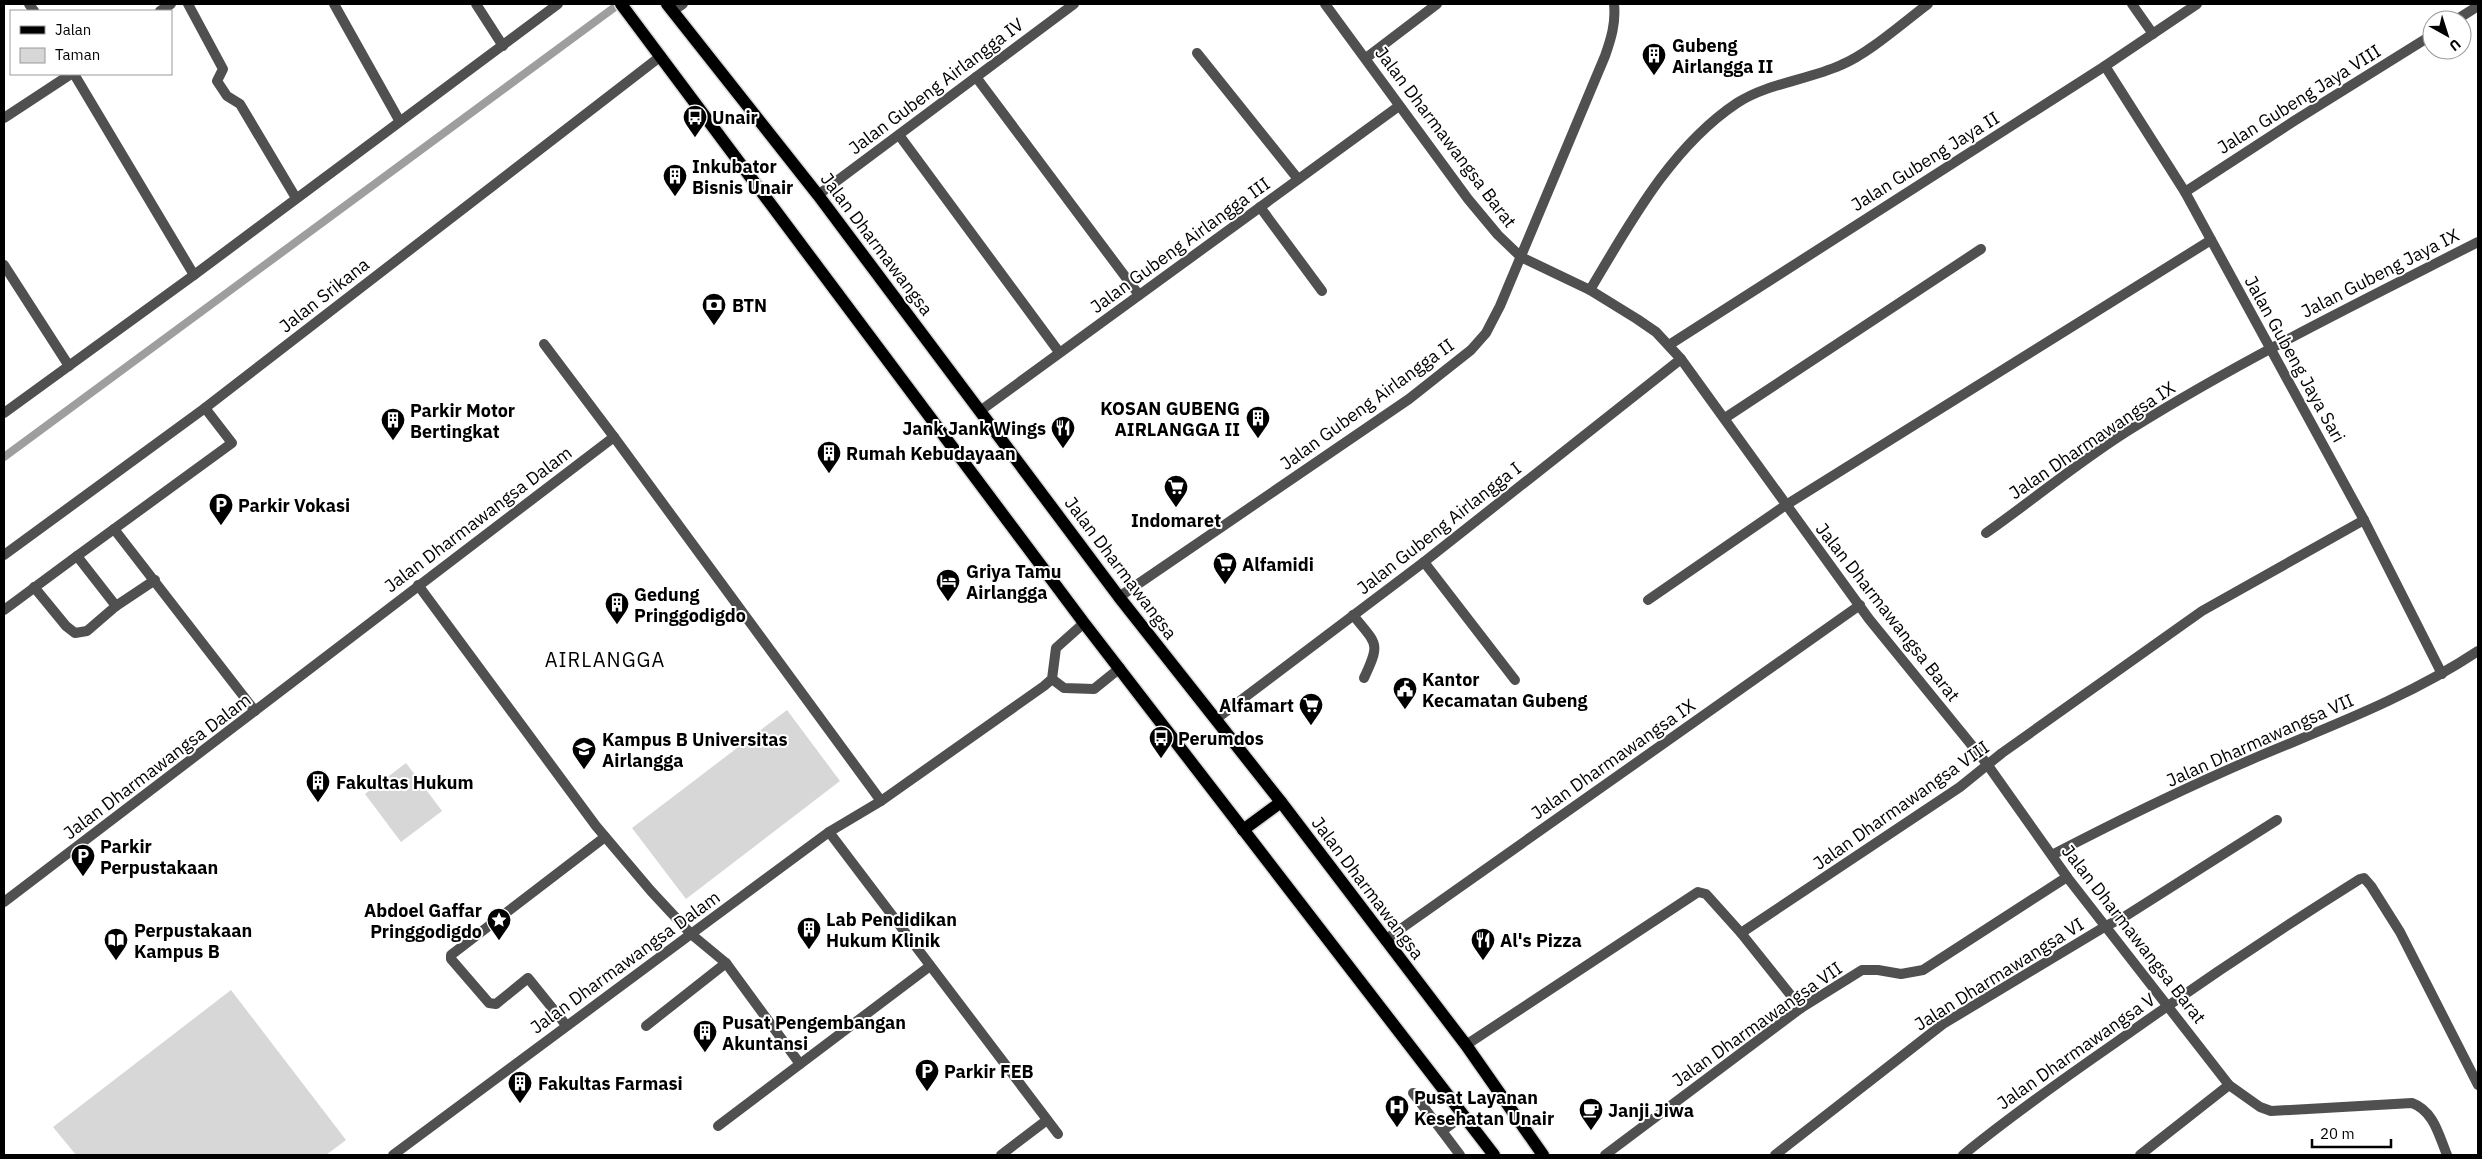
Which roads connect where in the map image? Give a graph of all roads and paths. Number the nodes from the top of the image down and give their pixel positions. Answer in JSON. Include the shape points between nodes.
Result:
{"nodes":[{"id":1,"x":188,"y":4,"type":"edge"},
{"id":2,"x":334,"y":4,"type":"edge"},
{"id":3,"x":476,"y":4,"type":"edge"},
{"id":4,"x":558,"y":4,"type":"edge"},
{"id":5,"x":621,"y":4,"type":"edge"},
{"id":6,"x":1074,"y":4,"type":"edge"},
{"id":7,"x":1326,"y":4,"type":"edge"},
{"id":8,"x":1437,"y":4,"type":"edge"},
{"id":9,"x":1614,"y":4,"type":"edge"},
{"id":10,"x":1928,"y":4,"type":"edge"},
{"id":11,"x":2132,"y":4,"type":"edge"},
{"id":12,"x":2197,"y":4,"type":"edge"},
{"id":13,"x":674,"y":6,"type":"edge"},
{"id":14,"x":2153,"y":34,"type":"junction"},
{"id":15,"x":2422,"y":41,"type":"edge"},
{"id":16,"x":503,"y":46,"type":"junction"},
{"id":17,"x":1197,"y":53,"type":"dead end"},
{"id":18,"x":661,"y":56,"type":"junction"},
{"id":19,"x":1366,"y":58,"type":"junction"},
{"id":20,"x":2105,"y":66,"type":"junction"},
{"id":21,"x":68,"y":75,"type":"edge"},
{"id":22,"x":75,"y":75,"type":"edge"},
{"id":23,"x":976,"y":77,"type":"junction"},
{"id":24,"x":1399,"y":106,"type":"junction"},
{"id":25,"x":4,"y":118,"type":"edge"},
{"id":26,"x":399,"y":120,"type":"junction"},
{"id":27,"x":899,"y":134,"type":"junction"},
{"id":28,"x":1298,"y":179,"type":"junction"},
{"id":29,"x":2185,"y":192,"type":"junction"},
{"id":30,"x":818,"y":195,"type":"junction"},
{"id":31,"x":296,"y":198,"type":"junction"},
{"id":32,"x":1260,"y":207,"type":"junction"},
{"id":33,"x":2211,"y":240,"type":"junction"},
{"id":34,"x":2478,"y":242,"type":"edge"},
{"id":35,"x":1981,"y":249,"type":"dead end"},
{"id":36,"x":1521,"y":257,"type":"junction"},
{"id":37,"x":4,"y":265,"type":"edge"},
{"id":38,"x":194,"y":275,"type":"junction"},
{"id":39,"x":1590,"y":290,"type":"junction"},
{"id":40,"x":1322,"y":291,"type":"dead end"},
{"id":41,"x":1139,"y":295,"type":"junction"},
{"id":42,"x":544,"y":344,"type":"dead end"},
{"id":43,"x":1669,"y":345,"type":"junction"},
{"id":44,"x":2270,"y":347,"type":"junction"},
{"id":45,"x":1059,"y":352,"type":"junction"},
{"id":46,"x":1681,"y":359,"type":"junction"},
{"id":47,"x":69,"y":366,"type":"junction"},
{"id":48,"x":205,"y":408,"type":"junction"},
{"id":49,"x":980,"y":411,"type":"junction"},
{"id":50,"x":4,"y":413,"type":"edge"},
{"id":51,"x":1725,"y":418,"type":"junction"},
{"id":52,"x":614,"y":437,"type":"junction"},
{"id":53,"x":1786,"y":505,"type":"junction"},
{"id":54,"x":2364,"y":520,"type":"junction"},
{"id":55,"x":114,"y":529,"type":"junction"},
{"id":56,"x":1986,"y":533,"type":"dead end"},
{"id":57,"x":4,"y":555,"type":"edge"},
{"id":58,"x":77,"y":556,"type":"junction"},
{"id":59,"x":1424,"y":562,"type":"junction"},
{"id":60,"x":155,"y":580,"type":"junction"},
{"id":61,"x":418,"y":585,"type":"junction"},
{"id":62,"x":34,"y":587,"type":"junction"},
{"id":63,"x":1119,"y":597,"type":"junction"},
{"id":64,"x":1648,"y":600,"type":"dead end"},
{"id":65,"x":116,"y":606,"type":"junction"},
{"id":66,"x":1860,"y":606,"type":"junction"},
{"id":67,"x":4,"y":610,"type":"edge"},
{"id":68,"x":1353,"y":615,"type":"junction"},
{"id":69,"x":1084,"y":623,"type":"junction"},
{"id":70,"x":2478,"y":651,"type":"edge"},
{"id":71,"x":1120,"y":668,"type":"junction"},
{"id":72,"x":2442,"y":674,"type":"junction"},
{"id":73,"x":1364,"y":678,"type":"dead end"},
{"id":74,"x":1052,"y":679,"type":"junction"},
{"id":75,"x":1515,"y":680,"type":"dead end"},
{"id":76,"x":255,"y":711,"type":"junction"},
{"id":77,"x":1216,"y":719,"type":"junction"},
{"id":78,"x":1986,"y":764,"type":"junction"},
{"id":79,"x":881,"y":800,"type":"junction"},
{"id":80,"x":1281,"y":802,"type":"junction"},
{"id":81,"x":2277,"y":820,"type":"dead end"},
{"id":82,"x":1244,"y":830,"type":"junction"},
{"id":83,"x":829,"y":832,"type":"junction"},
{"id":84,"x":605,"y":837,"type":"junction"},
{"id":85,"x":2052,"y":856,"type":"junction"},
{"id":86,"x":2067,"y":877,"type":"junction"},
{"id":87,"x":4,"y":902,"type":"edge"},
{"id":88,"x":2106,"y":926,"type":"junction"},
{"id":89,"x":1741,"y":933,"type":"junction"},
{"id":90,"x":690,"y":934,"type":"junction"},
{"id":91,"x":1386,"y":940,"type":"junction"},
{"id":92,"x":726,"y":963,"type":"junction"},
{"id":93,"x":930,"y":966,"type":"junction"},
{"id":94,"x":2169,"y":1005,"type":"junction"},
{"id":95,"x":1801,"y":1008,"type":"junction"},
{"id":96,"x":566,"y":1025,"type":"junction"},
{"id":97,"x":646,"y":1026,"type":"dead end"},
{"id":98,"x":1466,"y":1045,"type":"junction"},
{"id":99,"x":800,"y":1064,"type":"junction"},
{"id":100,"x":2229,"y":1085,"type":"junction"},
{"id":101,"x":2478,"y":1085,"type":"edge"},
{"id":102,"x":1413,"y":1093,"type":"dead end"},
{"id":103,"x":1464,"y":1115,"type":"junction"},
{"id":104,"x":1047,"y":1120,"type":"junction"},
{"id":105,"x":718,"y":1126,"type":"dead end"},
{"id":106,"x":1442,"y":1132,"type":"junction"},
{"id":107,"x":1058,"y":1134,"type":"dead end"},
{"id":108,"x":392,"y":1155,"type":"edge"},
{"id":109,"x":1001,"y":1155,"type":"edge"},
{"id":110,"x":1460,"y":1155,"type":"edge"},
{"id":111,"x":1494,"y":1155,"type":"edge"},
{"id":112,"x":1543,"y":1155,"type":"edge"},
{"id":113,"x":1605,"y":1155,"type":"edge"},
{"id":114,"x":1774,"y":1155,"type":"edge"},
{"id":115,"x":1963,"y":1155,"type":"edge"},
{"id":116,"x":2140,"y":1155,"type":"edge"},
{"id":117,"x":2447,"y":1155,"type":"edge"}],
"edges":[{"from":1,"to":31,"type":"street","via":[[223,69],[217,81],[227,96],[240,104]]},
{"from":2,"to":26,"type":"street"},
{"from":3,"to":16,"type":"street"},
{"from":4,"to":16,"type":"street"},
{"from":5,"to":18,"type":"main road"},
{"from":6,"to":23,"type":"street","name":"Jalan Gubeng Airlangga IV"},
{"from":7,"to":19,"type":"street","name":"Jalan Dharmawangsa Barat"},
{"from":8,"to":19,"type":"street"},
{"from":9,"to":36,"type":"street","name":"Jalan Gubeng Airlangga II","via":[[1612,34],[1605,56]]},
{"from":10,"to":39,"type":"street","via":[[1842,65],[1763,91],[1719,116],[1692,142],[1643,201]]},
{"from":11,"to":14,"type":"street"},
{"from":12,"to":14,"type":"street","name":"Jalan Gubeng Jaya II"},
{"from":13,"to":30,"type":"main road","name":"Jalan Dharmawangsa"},
{"from":14,"to":20,"type":"street","name":"Jalan Gubeng Jaya II"},
{"from":15,"to":29,"type":"street","name":"Jalan Gubeng Jaya VIII"},
{"from":16,"to":26,"type":"street"},
{"from":17,"to":28,"type":"street"},
{"from":18,"to":48,"type":"street","name":"Jalan Srikana"},
{"from":18,"to":69,"type":"main road"},
{"from":19,"to":24,"type":"street","name":"Jalan Dharmawangsa Barat"},
{"from":20,"to":29,"type":"street","name":"Jalan Gubeng Jaya Sari"},
{"from":20,"to":43,"type":"street","name":"Jalan Gubeng Jaya II"},
{"from":21,"to":25,"type":"street"},
{"from":22,"to":38,"type":"street"},
{"from":23,"to":27,"type":"street","name":"Jalan Gubeng Airlangga IV"},
{"from":23,"to":41,"type":"street"},
{"from":24,"to":28,"type":"street","name":"Jalan Gubeng Airlangga III"},
{"from":24,"to":36,"type":"street","name":"Jalan Dharmawangsa Barat","via":[[1468,199]]},
{"from":26,"to":31,"type":"street"},
{"from":27,"to":30,"type":"street","name":"Jalan Gubeng Airlangga IV"},
{"from":27,"to":45,"type":"street"},
{"from":28,"to":32,"type":"street","name":"Jalan Gubeng Airlangga III"},
{"from":29,"to":33,"type":"street","name":"Jalan Gubeng Jaya Sari"},
{"from":30,"to":49,"type":"main road","name":"Jalan Dharmawangsa"},
{"from":31,"to":38,"type":"street"},
{"from":32,"to":40,"type":"street"},
{"from":32,"to":41,"type":"street","name":"Jalan Gubeng Airlangga III"},
{"from":33,"to":44,"type":"street","name":"Jalan Gubeng Jaya Sari"},
{"from":33,"to":53,"type":"street"},
{"from":34,"to":44,"type":"street","name":"Jalan Gubeng Jaya IX"},
{"from":35,"to":51,"type":"street"},
{"from":36,"to":39,"type":"street","name":"Jalan Dharmawangsa Barat"},
{"from":36,"to":63,"type":"street","name":"Jalan Gubeng Airlangga II","via":[[1486,334],[1471,350],[1409,399]]},
{"from":37,"to":47,"type":"street"},
{"from":38,"to":47,"type":"street"},
{"from":39,"to":43,"type":"street","name":"Jalan Dharmawangsa Barat","via":[[1637,319]]},
{"from":41,"to":45,"type":"street","name":"Jalan Gubeng Airlangga III"},
{"from":42,"to":52,"type":"street"},
{"from":43,"to":46,"type":"street","name":"Jalan Dharmawangsa Barat"},
{"from":44,"to":54,"type":"street","name":"Jalan Gubeng Jaya Sari"},
{"from":44,"to":56,"type":"street","name":"Jalan Dharmawangsa IX","via":[[2132,428]]},
{"from":45,"to":49,"type":"street","name":"Jalan Gubeng Airlangga III"},
{"from":46,"to":51,"type":"street","name":"Jalan Dharmawangsa Barat"},
{"from":46,"to":59,"type":"street","name":"Jalan Gubeng Airlangga I"},
{"from":47,"to":50,"type":"street"},
{"from":48,"to":55,"type":"street","via":[[232,443]]},
{"from":48,"to":57,"type":"street","name":"Jalan Srikana"},
{"from":49,"to":63,"type":"main road","name":"Jalan Dharmawangsa"},
{"from":51,"to":53,"type":"street","name":"Jalan Dharmawangsa Barat"},
{"from":52,"to":61,"type":"street","name":"Jalan Dharmawangsa Dalam"},
{"from":52,"to":79,"type":"street"},
{"from":53,"to":64,"type":"street"},
{"from":53,"to":66,"type":"street","name":"Jalan Dharmawangsa Barat"},
{"from":54,"to":72,"type":"street","name":"Jalan Gubeng Jaya Sari"},
{"from":54,"to":78,"type":"street","name":"Jalan Dharmawangsa VIII","via":[[2202,610]]},
{"from":55,"to":58,"type":"street"},
{"from":55,"to":60,"type":"street"},
{"from":58,"to":62,"type":"street"},
{"from":58,"to":65,"type":"street"},
{"from":59,"to":68,"type":"street","name":"Jalan Gubeng Airlangga I"},
{"from":59,"to":75,"type":"street"},
{"from":60,"to":65,"type":"street"},
{"from":60,"to":76,"type":"street"},
{"from":61,"to":76,"type":"street","name":"Jalan Dharmawangsa Dalam"},
{"from":61,"to":84,"type":"street"},
{"from":62,"to":65,"type":"street","via":[[75,633],[87,630]]},
{"from":62,"to":67,"type":"street"},
{"from":63,"to":77,"type":"main road","name":"Jalan Dharmawangsa"},
{"from":66,"to":78,"type":"street","name":"Jalan Dharmawangsa Barat"},
{"from":66,"to":91,"type":"street","name":"Jalan Dharmawangsa IX"},
{"from":68,"to":73,"type":"street","via":[[1375,644],[1376,654]]},
{"from":68,"to":77,"type":"street","name":"Jalan Gubeng Airlangga I"},
{"from":69,"to":71,"type":"main road"},
{"from":69,"to":74,"type":"street","via":[[1056,648]]},
{"from":70,"to":72,"type":"street","name":"Jalan Dharmawangsa VII"},
{"from":71,"to":74,"type":"street","via":[[1094,689],[1064,688]]},
{"from":71,"to":82,"type":"main road"},
{"from":72,"to":85,"type":"street","name":"Jalan Dharmawangsa VII","via":[[2390,701],[2198,783]]},
{"from":74,"to":79,"type":"street","name":"Jalan Dharmawangsa Dalam"},
{"from":76,"to":87,"type":"street","name":"Jalan Dharmawangsa Dalam"},
{"from":77,"to":80,"type":"main road","name":"Jalan Dharmawangsa"},
{"from":78,"to":85,"type":"street","name":"Jalan Dharmawangsa Barat"},
{"from":78,"to":89,"type":"street","name":"Jalan Dharmawangsa VIII","via":[[1944,797]]},
{"from":79,"to":83,"type":"street","name":"Jalan Dharmawangsa Dalam"},
{"from":80,"to":82,"type":"main road"},
{"from":80,"to":91,"type":"main road","name":"Jalan Dharmawangsa"},
{"from":81,"to":88,"type":"street","name":"Jalan Dharmawangsa VI"},
{"from":82,"to":103,"type":"main road"},
{"from":83,"to":90,"type":"street","name":"Jalan Dharmawangsa Dalam"},
{"from":83,"to":93,"type":"street"},
{"from":84,"to":90,"type":"street"},
{"from":84,"to":96,"type":"street","via":[[451,955],[451,959],[490,1003],[496,1004],[528,978]]},
{"from":85,"to":86,"type":"street","name":"Jalan Dharmawangsa Barat"},
{"from":86,"to":88,"type":"street","name":"Jalan Dharmawangsa Barat"},
{"from":86,"to":95,"type":"street","name":"Jalan Dharmawangsa VII","via":[[1928,968],[1911,974],[1862,970]]},
{"from":88,"to":94,"type":"street","name":"Jalan Dharmawangsa Barat"},
{"from":88,"to":114,"type":"street","name":"Jalan Dharmawangsa VI","via":[[1943,1024]]},
{"from":89,"to":95,"type":"street"},
{"from":89,"to":98,"type":"street","via":[[1706,894],[1698,892]]},
{"from":90,"to":92,"type":"street"},
{"from":90,"to":96,"type":"street","name":"Jalan Dharmawangsa Dalam"},
{"from":91,"to":98,"type":"main road","name":"Jalan Dharmawangsa"},
{"from":92,"to":97,"type":"street"},
{"from":92,"to":99,"type":"street"},
{"from":93,"to":99,"type":"street"},
{"from":93,"to":104,"type":"street"},
{"from":94,"to":100,"type":"street","name":"Jalan Dharmawangsa Barat"},
{"from":94,"to":101,"type":"street","name":"Jalan Dharmawangsa V","via":[[2302,915],[2364,878],[2400,932]]},
{"from":94,"to":115,"type":"street","name":"Jalan Dharmawangsa V","via":[[2002,1122]]},
{"from":95,"to":113,"type":"street","name":"Jalan Dharmawangsa VII"},
{"from":96,"to":108,"type":"street","name":"Jalan Dharmawangsa Dalam"},
{"from":98,"to":112,"type":"main road","name":"Jalan Dharmawangsa"},
{"from":99,"to":105,"type":"street"},
{"from":100,"to":116,"type":"street"},
{"from":100,"to":117,"type":"street","name":"Jalan Dharmawangsa Barat","via":[[2271,1111],[2412,1102],[2433,1120]]},
{"from":102,"to":106,"type":"street"},
{"from":103,"to":106,"type":"street"},
{"from":103,"to":111,"type":"main road"},
{"from":104,"to":107,"type":"street"},
{"from":104,"to":109,"type":"street"},
{"from":106,"to":110,"type":"street"}]}
